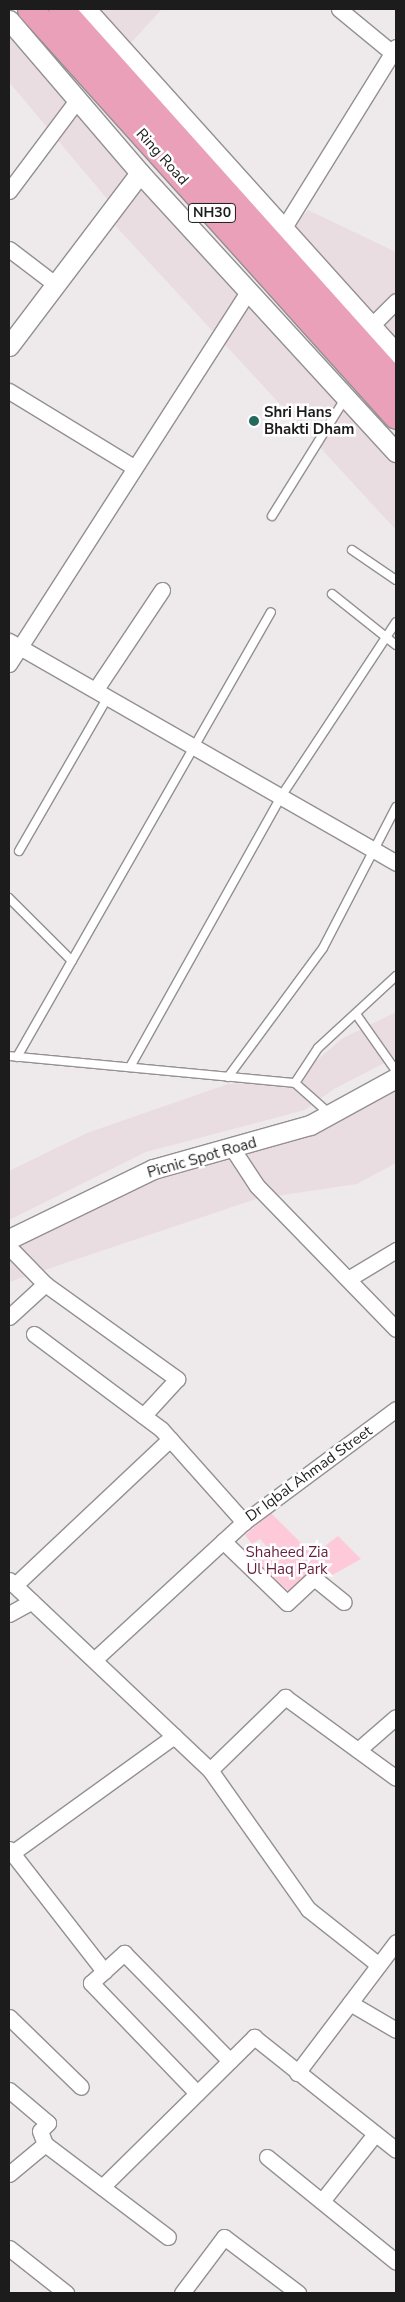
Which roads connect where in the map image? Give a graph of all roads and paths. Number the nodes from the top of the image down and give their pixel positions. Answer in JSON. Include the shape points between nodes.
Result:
{"nodes":[{"id":1,"x":30,"y":9,"type":"edge"},
{"id":2,"x":61,"y":9,"type":"edge"},
{"id":3,"x":86,"y":9,"type":"edge"},
{"id":4,"x":339,"y":9,"type":"edge"},
{"id":5,"x":9,"y":20,"type":"edge"},
{"id":6,"x":395,"y":52,"type":"edge"},
{"id":7,"x":77,"y":100,"type":"junction"},
{"id":8,"x":140,"y":174,"type":"junction"},
{"id":9,"x":9,"y":191,"type":"edge"},
{"id":10,"x":283,"y":229,"type":"junction"},
{"id":11,"x":9,"y":249,"type":"edge"},
{"id":12,"x":55,"y":284,"type":"junction"},
{"id":13,"x":248,"y":292,"type":"junction"},
{"id":14,"x":396,"y":301,"type":"edge"},
{"id":15,"x":371,"y":326,"type":"junction"},
{"id":16,"x":9,"y":346,"type":"edge"},
{"id":17,"x":396,"y":353,"type":"edge"},
{"id":18,"x":396,"y":383,"type":"edge"},
{"id":19,"x":9,"y":391,"type":"edge"},
{"id":20,"x":346,"y":397,"type":"junction"},
{"id":21,"x":396,"y":416,"type":"edge"},
{"id":22,"x":396,"y":452,"type":"edge"},
{"id":23,"x":132,"y":466,"type":"junction"},
{"id":24,"x":272,"y":516,"type":"dead end"},
{"id":25,"x":352,"y":550,"type":"dead end"},
{"id":26,"x":396,"y":580,"type":"edge"},
{"id":27,"x":162,"y":590,"type":"dead end"},
{"id":28,"x":332,"y":594,"type":"dead end"},
{"id":29,"x":271,"y":612,"type":"dead end"},
{"id":30,"x":396,"y":622,"type":"edge"},
{"id":31,"x":384,"y":635,"type":"junction"},
{"id":32,"x":14,"y":643,"type":"edge"},
{"id":33,"x":396,"y":646,"type":"edge"},
{"id":34,"x":9,"y":664,"type":"edge"},
{"id":35,"x":102,"y":693,"type":"junction"},
{"id":36,"x":195,"y":745,"type":"junction"},
{"id":37,"x":282,"y":795,"type":"junction"},
{"id":38,"x":396,"y":807,"type":"edge"},
{"id":39,"x":375,"y":848,"type":"junction"},
{"id":40,"x":19,"y":851,"type":"dead end"},
{"id":41,"x":396,"y":863,"type":"edge"},
{"id":42,"x":9,"y":898,"type":"edge"},
{"id":43,"x":72,"y":961,"type":"junction"},
{"id":44,"x":396,"y":976,"type":"edge"},
{"id":45,"x":356,"y":1014,"type":"junction"},
{"id":46,"x":13,"y":1057,"type":"edge"},
{"id":47,"x":130,"y":1068,"type":"junction"},
{"id":48,"x":396,"y":1070,"type":"edge"},
{"id":49,"x":228,"y":1077,"type":"junction"},
{"id":50,"x":396,"y":1078,"type":"edge"},
{"id":51,"x":295,"y":1083,"type":"junction"},
{"id":52,"x":330,"y":1114,"type":"junction"},
{"id":53,"x":232,"y":1148,"type":"junction"},
{"id":54,"x":9,"y":1239,"type":"edge"},
{"id":55,"x":9,"y":1247,"type":"edge"},
{"id":56,"x":396,"y":1250,"type":"edge"},
{"id":57,"x":348,"y":1280,"type":"junction"},
{"id":58,"x":44,"y":1284,"type":"junction"},
{"id":59,"x":9,"y":1317,"type":"edge"},
{"id":60,"x":396,"y":1329,"type":"edge"},
{"id":61,"x":34,"y":1334,"type":"dead end"},
{"id":62,"x":396,"y":1409,"type":"edge"},
{"id":63,"x":143,"y":1416,"type":"junction"},
{"id":64,"x":170,"y":1439,"type":"junction"},
{"id":65,"x":244,"y":1522,"type":"junction"},
{"id":66,"x":223,"y":1540,"type":"junction"},
{"id":67,"x":12,"y":1583,"type":"edge"},
{"id":68,"x":32,"y":1600,"type":"junction"},
{"id":69,"x":344,"y":1602,"type":"dead end"},
{"id":70,"x":9,"y":1614,"type":"edge"},
{"id":71,"x":95,"y":1659,"type":"junction"},
{"id":72,"x":396,"y":1717,"type":"edge"},
{"id":73,"x":174,"y":1736,"type":"junction"},
{"id":74,"x":358,"y":1750,"type":"junction"},
{"id":75,"x":210,"y":1770,"type":"junction"},
{"id":76,"x":396,"y":1778,"type":"edge"},
{"id":77,"x":10,"y":1851,"type":"edge"},
{"id":78,"x":396,"y":1942,"type":"edge"},
{"id":79,"x":379,"y":1965,"type":"junction"},
{"id":80,"x":104,"y":1971,"type":"junction"},
{"id":81,"x":350,"y":2003,"type":"junction"},
{"id":82,"x":9,"y":2017,"type":"edge"},
{"id":83,"x":396,"y":2030,"type":"edge"},
{"id":84,"x":230,"y":2061,"type":"junction"},
{"id":85,"x":297,"y":2073,"type":"junction"},
{"id":86,"x":80,"y":2087,"type":"dead end"},
{"id":87,"x":9,"y":2090,"type":"edge"},
{"id":88,"x":197,"y":2093,"type":"junction"},
{"id":89,"x":375,"y":2134,"type":"junction"},
{"id":90,"x":45,"y":2144,"type":"junction"},
{"id":91,"x":396,"y":2150,"type":"edge"},
{"id":92,"x":267,"y":2156,"type":"dead end"},
{"id":93,"x":9,"y":2174,"type":"edge"},
{"id":94,"x":102,"y":2187,"type":"junction"},
{"id":95,"x":322,"y":2201,"type":"junction"},
{"id":96,"x":168,"y":2237,"type":"dead end"},
{"id":97,"x":9,"y":2248,"type":"edge"},
{"id":98,"x":396,"y":2262,"type":"edge"},
{"id":99,"x":66,"y":2293,"type":"edge"},
{"id":100,"x":182,"y":2293,"type":"edge"},
{"id":101,"x":298,"y":2293,"type":"edge"}],
"edges":[{"from":1,"to":21,"type":"highway","name":"Ring Road","number":"NH30"},
{"from":2,"to":18,"type":"highway","name":"Ring Road","number":"NH30"},
{"from":3,"to":10,"type":"street"},
{"from":4,"to":6,"type":"street"},
{"from":5,"to":7,"type":"street"},
{"from":6,"to":10,"type":"street"},
{"from":7,"to":8,"type":"street"},
{"from":7,"to":9,"type":"street"},
{"from":8,"to":12,"type":"street"},
{"from":8,"to":13,"type":"street"},
{"from":10,"to":15,"type":"street"},
{"from":11,"to":12,"type":"street"},
{"from":12,"to":16,"type":"street"},
{"from":13,"to":20,"type":"street"},
{"from":13,"to":23,"type":"street"},
{"from":14,"to":15,"type":"street"},
{"from":15,"to":17,"type":"street"},
{"from":19,"to":23,"type":"street"},
{"from":20,"to":22,"type":"street"},
{"from":20,"to":24,"type":"lane"},
{"from":23,"to":32,"type":"street"},
{"from":25,"to":26,"type":"lane"},
{"from":27,"to":35,"type":"street"},
{"from":28,"to":31,"type":"lane"},
{"from":29,"to":36,"type":"lane"},
{"from":30,"to":31,"type":"lane"},
{"from":31,"to":33,"type":"lane"},
{"from":31,"to":37,"type":"lane"},
{"from":32,"to":34,"type":"street"},
{"from":32,"to":35,"type":"street"},
{"from":35,"to":36,"type":"street"},
{"from":35,"to":40,"type":"lane"},
{"from":36,"to":37,"type":"street"},
{"from":36,"to":43,"type":"lane"},
{"from":37,"to":39,"type":"street"},
{"from":37,"to":47,"type":"lane"},
{"from":38,"to":39,"type":"lane"},
{"from":39,"to":41,"type":"street"},
{"from":39,"to":49,"type":"lane","via":[[323,948]]},
{"from":42,"to":43,"type":"lane"},
{"from":43,"to":46,"type":"lane"},
{"from":44,"to":45,"type":"lane"},
{"from":45,"to":48,"type":"lane"},
{"from":45,"to":51,"type":"lane","via":[[318,1048]]},
{"from":46,"to":47,"type":"lane"},
{"from":47,"to":49,"type":"lane"},
{"from":49,"to":51,"type":"lane"},
{"from":50,"to":52,"type":"street","name":"Picnic Spot Road"},
{"from":51,"to":52,"type":"lane"},
{"from":52,"to":53,"type":"street","name":"Picnic Spot Road","via":[[310,1125]]},
{"from":53,"to":54,"type":"street","name":"Picnic Spot Road","via":[[153,1169]]},
{"from":53,"to":57,"type":"street","via":[[257,1186]]},
{"from":55,"to":58,"type":"street"},
{"from":56,"to":57,"type":"street"},
{"from":57,"to":60,"type":"street"},
{"from":58,"to":59,"type":"street"},
{"from":58,"to":63,"type":"street","via":[[177,1379]]},
{"from":61,"to":63,"type":"street"},
{"from":62,"to":65,"type":"street","name":"Dr Iqbal Ahmad Street"},
{"from":63,"to":64,"type":"street"},
{"from":64,"to":65,"type":"street"},
{"from":64,"to":67,"type":"street"},
{"from":65,"to":66,"type":"street","name":"Dr Iqbal Ahmad Street"},
{"from":66,"to":69,"type":"street","via":[[287,1603],[314,1578]]},
{"from":66,"to":71,"type":"street","name":"Dr Iqbal Ahmad Street"},
{"from":67,"to":68,"type":"street"},
{"from":68,"to":70,"type":"street"},
{"from":68,"to":71,"type":"street"},
{"from":71,"to":73,"type":"street"},
{"from":72,"to":74,"type":"street"},
{"from":73,"to":75,"type":"street"},
{"from":73,"to":77,"type":"street"},
{"from":74,"to":75,"type":"street","via":[[285,1697]]},
{"from":74,"to":76,"type":"street"},
{"from":75,"to":79,"type":"street","via":[[308,1909]]},
{"from":77,"to":80,"type":"street"},
{"from":78,"to":79,"type":"street"},
{"from":79,"to":81,"type":"street"},
{"from":80,"to":84,"type":"street","via":[[124,1953]]},
{"from":80,"to":88,"type":"street","via":[[91,1983]]},
{"from":81,"to":83,"type":"street"},
{"from":81,"to":85,"type":"street"},
{"from":82,"to":86,"type":"street"},
{"from":84,"to":85,"type":"street","via":[[254,2037]]},
{"from":84,"to":88,"type":"street"},
{"from":85,"to":89,"type":"street"},
{"from":87,"to":90,"type":"street","via":[[48,2123],[40,2131]]},
{"from":88,"to":94,"type":"street"},
{"from":89,"to":91,"type":"street"},
{"from":89,"to":95,"type":"street"},
{"from":90,"to":93,"type":"street"},
{"from":90,"to":94,"type":"street"},
{"from":92,"to":95,"type":"street"},
{"from":94,"to":96,"type":"street"},
{"from":95,"to":98,"type":"street"},
{"from":97,"to":99,"type":"street"},
{"from":100,"to":101,"type":"street","via":[[224,2237]]}]}
